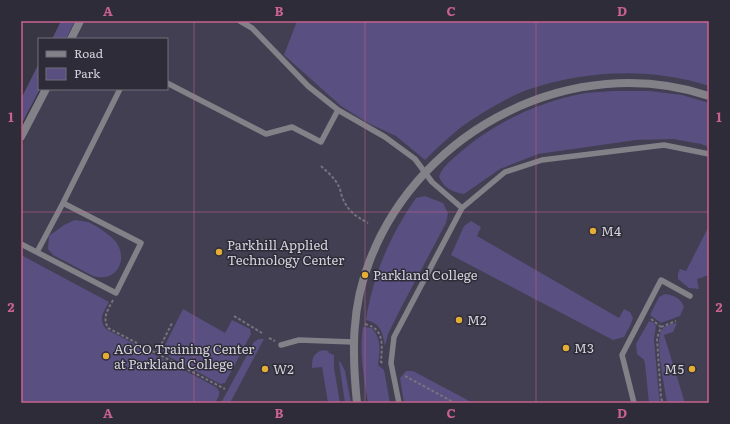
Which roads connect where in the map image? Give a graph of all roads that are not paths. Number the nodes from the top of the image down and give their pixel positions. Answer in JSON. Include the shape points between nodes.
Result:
{"nodes":[{"id":1,"x":80,"y":21,"type":"edge"},
{"id":2,"x":240,"y":21,"type":"edge"},
{"id":3,"x":254,"y":21,"type":"edge"},
{"id":4,"x":252,"y":28,"type":"junction"},
{"id":5,"x":72,"y":38,"type":"edge"},
{"id":6,"x":168,"y":84,"type":"edge"},
{"id":7,"x":45,"y":90,"type":"edge"},
{"id":8,"x":120,"y":90,"type":"edge"},
{"id":9,"x":709,"y":96,"type":"edge"},
{"id":10,"x":338,"y":110,"type":"junction"},
{"id":11,"x":21,"y":137,"type":"edge"},
{"id":12,"x":709,"y":154,"type":"edge"},
{"id":13,"x":425,"y":172,"type":"junction"},
{"id":14,"x":63,"y":203,"type":"junction"},
{"id":15,"x":462,"y":208,"type":"junction"},
{"id":16,"x":21,"y":244,"type":"edge"},
{"id":17,"x":37,"y":252,"type":"junction"},
{"id":18,"x":690,"y":296,"type":"dead end"},
{"id":19,"x":353,"y":342,"type":"junction"},
{"id":20,"x":281,"y":345,"type":"dead end"},
{"id":21,"x":357,"y":403,"type":"edge"},
{"id":22,"x":399,"y":403,"type":"edge"},
{"id":23,"x":634,"y":403,"type":"edge"}],
"edges":[{"from":1,"to":5,"type":"street"},
{"from":2,"to":4,"type":"lane"},
{"from":3,"to":4,"type":"lane"},
{"from":4,"to":10,"type":"lane","via":[[308,86]]},
{"from":6,"to":10,"type":"lane","via":[[266,134],[292,127],[321,142]]},
{"from":7,"to":11,"type":"street"},
{"from":8,"to":14,"type":"lane"},
{"from":9,"to":13,"type":"street","via":[[658,84],[630,83],[572,88],[534,101],[492,120],[472,132]]},
{"from":10,"to":13,"type":"lane","via":[[385,137],[415,159]]},
{"from":12,"to":15,"type":"lane","via":[[664,146],[542,160],[506,172]]},
{"from":13,"to":15,"type":"lane","via":[[432,182]]},
{"from":13,"to":19,"type":"street","via":[[395,211],[372,255],[361,287]]},
{"from":14,"to":17,"type":"lane"},
{"from":14,"to":17,"type":"lane","via":[[141,243],[116,293]]},
{"from":15,"to":22,"type":"lane","via":[[394,337],[391,363]]},
{"from":16,"to":17,"type":"lane"},
{"from":18,"to":23,"type":"lane","via":[[661,280],[622,355]]},
{"from":19,"to":20,"type":"lane","via":[[299,340]]},
{"from":19,"to":21,"type":"street"}]}
